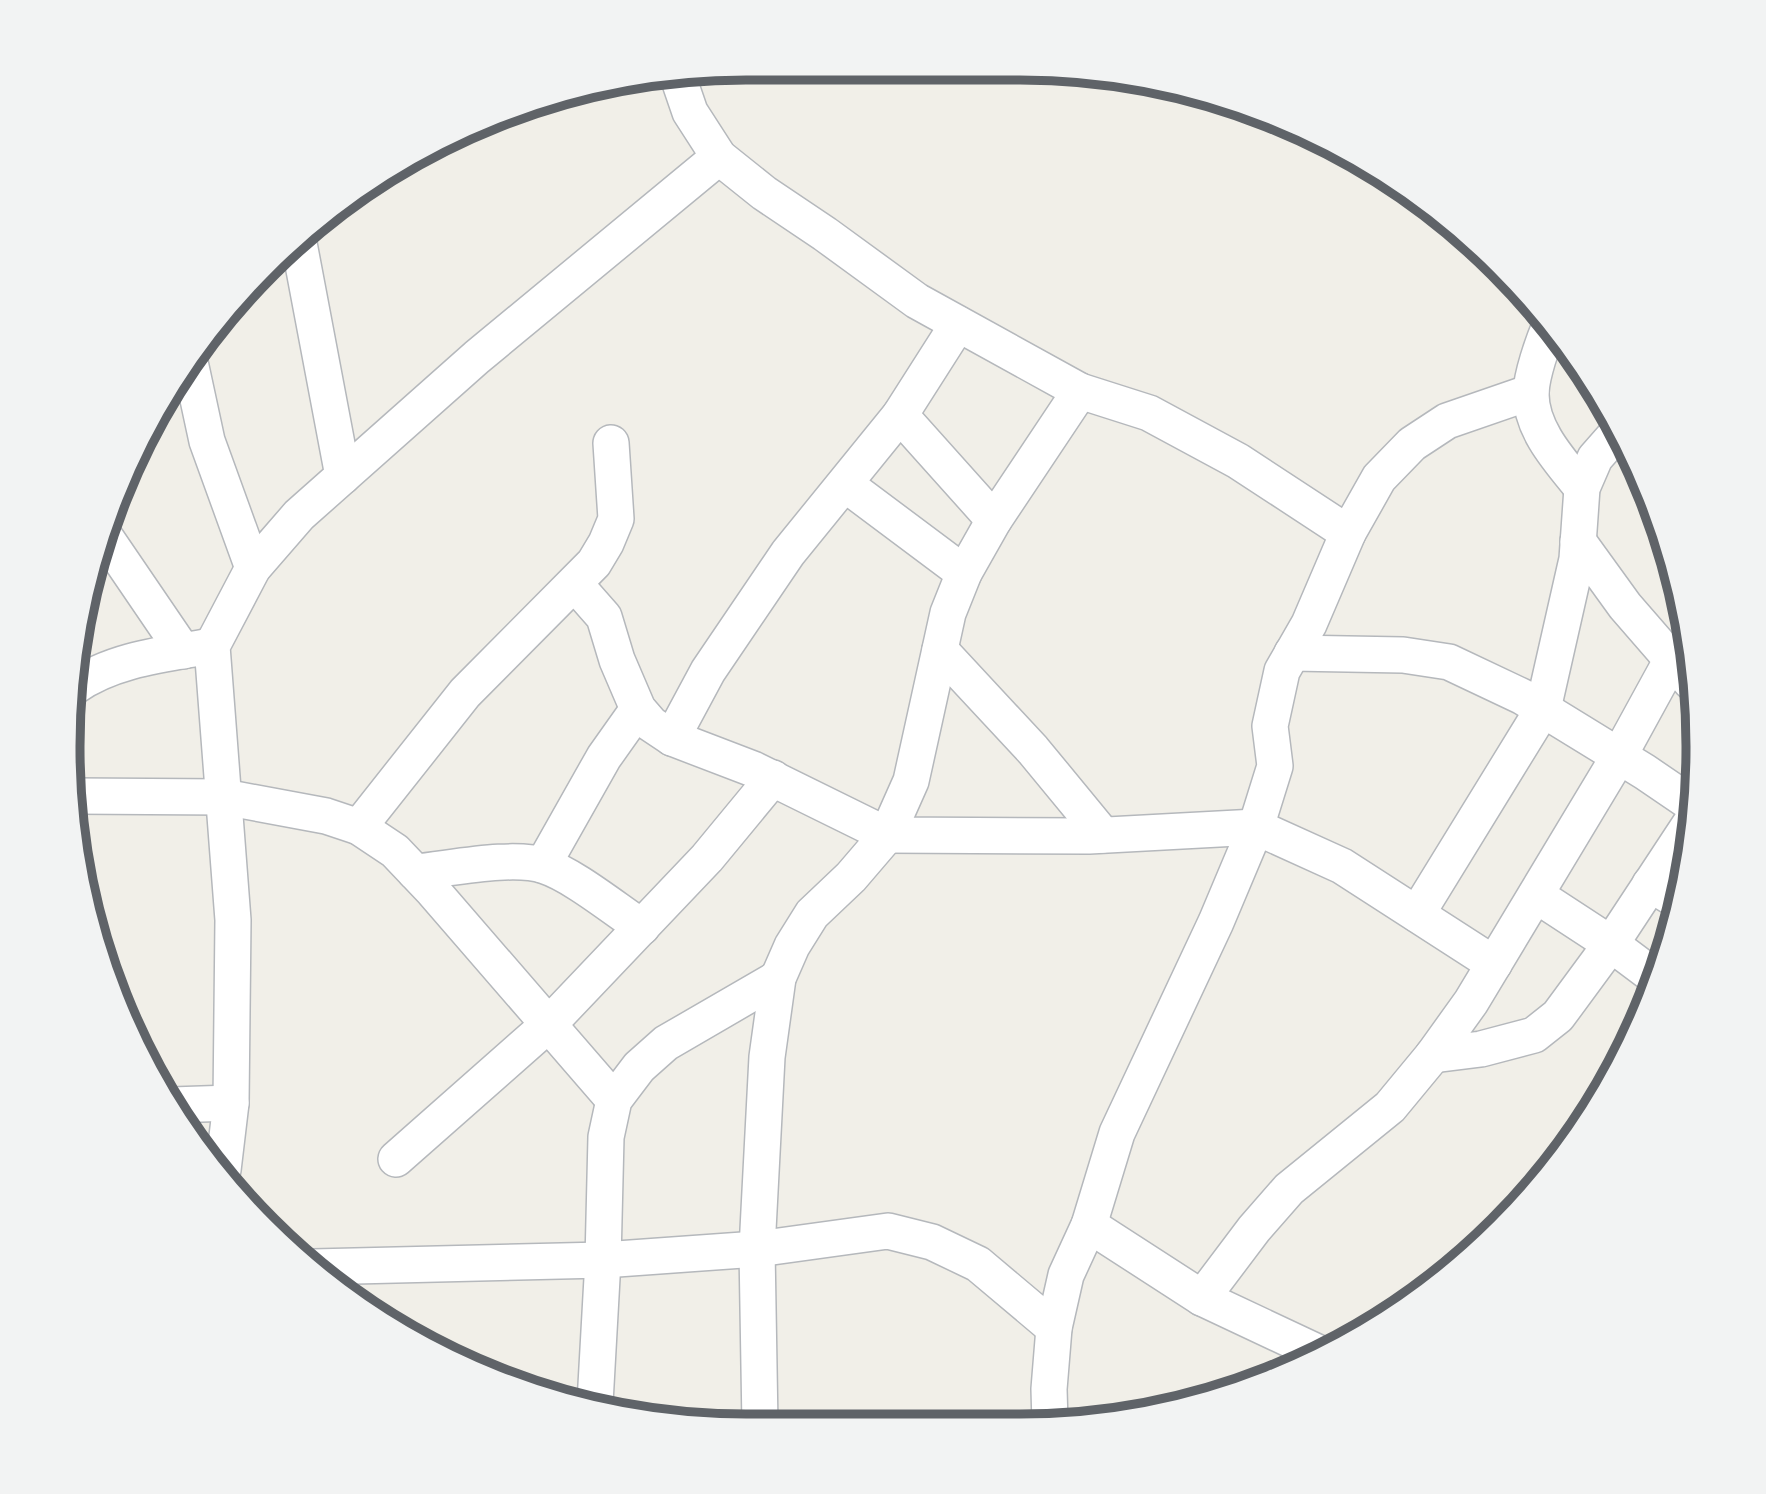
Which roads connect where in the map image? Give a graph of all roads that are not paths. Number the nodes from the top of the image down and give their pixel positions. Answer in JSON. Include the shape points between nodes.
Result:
{"nodes":[{"id":1,"x":680,"y":84,"type":"edge"},
{"id":2,"x":719,"y":158,"type":"junction"},
{"id":3,"x":301,"y":253,"type":"edge"},
{"id":4,"x":958,"y":324,"type":"junction"},
{"id":5,"x":1546,"y":339,"type":"edge"},
{"id":6,"x":193,"y":377,"type":"edge"},
{"id":7,"x":1080,"y":391,"type":"junction"},
{"id":8,"x":1531,"y":392,"type":"junction"},
{"id":9,"x":900,"y":415,"type":"junction"},
{"id":10,"x":1610,"y":440,"type":"edge"},
{"id":11,"x":611,"y":443,"type":"dead end"},
{"id":12,"x":343,"y":476,"type":"junction"},
{"id":13,"x":845,"y":484,"type":"junction"},
{"id":14,"x":1582,"y":488,"type":"junction"},
{"id":15,"x":994,"y":520,"type":"junction"},
{"id":16,"x":1348,"y":533,"type":"junction"},
{"id":17,"x":1578,"y":541,"type":"junction"},
{"id":18,"x":112,"y":545,"type":"edge"},
{"id":19,"x":253,"y":568,"type":"junction"},
{"id":20,"x":964,"y":573,"type":"junction"},
{"id":21,"x":575,"y":583,"type":"junction"},
{"id":22,"x":198,"y":649,"type":"junction"},
{"id":23,"x":940,"y":650,"type":"junction"},
{"id":24,"x":1292,"y":653,"type":"junction"},
{"id":25,"x":1681,"y":671,"type":"edge"},
{"id":26,"x":84,"y":679,"type":"edge"},
{"id":27,"x":638,"y":709,"type":"junction"},
{"id":28,"x":1543,"y":709,"type":"junction"},
{"id":29,"x":672,"y":738,"type":"junction"},
{"id":30,"x":1619,"y":756,"type":"junction"},
{"id":31,"x":773,"y":778,"type":"junction"},
{"id":32,"x":82,"y":796,"type":"edge"},
{"id":33,"x":223,"y":797,"type":"junction"},
{"id":34,"x":1683,"y":798,"type":"edge"},
{"id":35,"x":359,"y":827,"type":"junction"},
{"id":36,"x":1256,"y":827,"type":"junction"},
{"id":37,"x":887,"y":835,"type":"junction"},
{"id":38,"x":1103,"y":835,"type":"junction"},
{"id":39,"x":1675,"y":863,"type":"edge"},
{"id":40,"x":543,"y":865,"type":"junction"},
{"id":41,"x":415,"y":872,"type":"junction"},
{"id":42,"x":1664,"y":893,"type":"edge"},
{"id":43,"x":1536,"y":895,"type":"junction"},
{"id":44,"x":1417,"y":914,"type":"junction"},
{"id":45,"x":642,"y":926,"type":"junction"},
{"id":46,"x":1611,"y":944,"type":"junction"},
{"id":47,"x":1494,"y":964,"type":"junction"},
{"id":48,"x":1646,"y":971,"type":"edge"},
{"id":49,"x":778,"y":978,"type":"junction"},
{"id":50,"x":549,"y":1024,"type":"junction"},
{"id":51,"x":1433,"y":1055,"type":"junction"},
{"id":52,"x":614,"y":1100,"type":"junction"},
{"id":53,"x":231,"y":1103,"type":"junction"},
{"id":54,"x":185,"y":1105,"type":"edge"},
{"id":55,"x":396,"y":1159,"type":"dead end"},
{"id":56,"x":224,"y":1160,"type":"edge"},
{"id":57,"x":1089,"y":1225,"type":"junction"},
{"id":58,"x":757,"y":1249,"type":"junction"},
{"id":59,"x":603,"y":1260,"type":"junction"},
{"id":60,"x":330,"y":1267,"type":"edge"},
{"id":61,"x":1202,"y":1298,"type":"junction"},
{"id":62,"x":1054,"y":1328,"type":"junction"},
{"id":63,"x":1308,"y":1348,"type":"edge"},
{"id":64,"x":595,"y":1396,"type":"edge"},
{"id":65,"x":1050,"y":1413,"type":"edge"},
{"id":66,"x":760,"y":1414,"type":"edge"}],
"edges":[{"from":1,"to":2,"type":"street","via":[[690,112]]},
{"from":2,"to":4,"type":"street","via":[[917,302]]},
{"from":2,"to":12,"type":"street","via":[[477,357]]},
{"from":3,"to":12,"type":"street"},
{"from":4,"to":7,"type":"street"},
{"from":4,"to":9,"type":"street"},
{"from":5,"to":8,"type":"street"},
{"from":6,"to":19,"type":"street","via":[[206,440]]},
{"from":7,"to":15,"type":"street"},
{"from":7,"to":16,"type":"street","via":[[1149,413],[1238,461]]},
{"from":8,"to":14,"type":"street","via":[[1542,432]]},
{"from":8,"to":16,"type":"street","via":[[1447,421],[1412,444],[1380,478]]},
{"from":9,"to":13,"type":"street"},
{"from":9,"to":15,"type":"street"},
{"from":10,"to":14,"type":"street","via":[[1595,458]]},
{"from":11,"to":21,"type":"street","via":[[616,519],[594,563]]},
{"from":12,"to":19,"type":"street","via":[[299,515]]},
{"from":13,"to":20,"type":"street"},
{"from":13,"to":29,"type":"street","via":[[788,554],[716,660]]},
{"from":14,"to":17,"type":"street"},
{"from":15,"to":20,"type":"street"},
{"from":16,"to":24,"type":"street"},
{"from":17,"to":25,"type":"street","via":[[1625,606]]},
{"from":17,"to":28,"type":"street"},
{"from":18,"to":22,"type":"street"},
{"from":19,"to":22,"type":"street"},
{"from":20,"to":23,"type":"street","via":[[948,612]]},
{"from":21,"to":27,"type":"street","via":[[604,617]]},
{"from":21,"to":35,"type":"street","via":[[465,693]]},
{"from":22,"to":26,"type":"street","via":[[142,659]]},
{"from":22,"to":33,"type":"street"},
{"from":23,"to":37,"type":"street","via":[[911,781]]},
{"from":23,"to":38,"type":"street","via":[[1033,750]]},
{"from":24,"to":28,"type":"street","via":[[1403,655],[1448,662]]},
{"from":24,"to":36,"type":"street","via":[[1282,671],[1270,726],[1275,766]]},
{"from":25,"to":30,"type":"street"},
{"from":27,"to":29,"type":"street"},
{"from":27,"to":40,"type":"street","via":[[604,757]]},
{"from":28,"to":30,"type":"street"},
{"from":28,"to":44,"type":"street"},
{"from":29,"to":31,"type":"street"},
{"from":30,"to":34,"type":"street"},
{"from":30,"to":43,"type":"street"},
{"from":31,"to":37,"type":"street"},
{"from":31,"to":45,"type":"street","via":[[707,858]]},
{"from":32,"to":33,"type":"street"},
{"from":33,"to":35,"type":"street","via":[[326,816]]},
{"from":33,"to":53,"type":"street","via":[[233,920]]},
{"from":35,"to":41,"type":"street","via":[[396,851]]},
{"from":36,"to":38,"type":"street"},
{"from":36,"to":44,"type":"street","via":[[1342,866]]},
{"from":36,"to":57,"type":"street","via":[[1117,1133]]},
{"from":37,"to":38,"type":"street"},
{"from":37,"to":49,"type":"street","via":[[812,914]]},
{"from":39,"to":42,"type":"street"},
{"from":40,"to":41,"type":"street","via":[[513,862]]},
{"from":40,"to":45,"type":"street"},
{"from":41,"to":50,"type":"street"},
{"from":42,"to":46,"type":"street"},
{"from":43,"to":46,"type":"street"},
{"from":43,"to":47,"type":"street"},
{"from":44,"to":47,"type":"street"},
{"from":45,"to":50,"type":"street"},
{"from":46,"to":48,"type":"street"},
{"from":46,"to":51,"type":"street","via":[[1558,1016],[1534,1035]]},
{"from":47,"to":51,"type":"street"},
{"from":49,"to":52,"type":"street","via":[[666,1043],[639,1067]]},
{"from":49,"to":58,"type":"street","via":[[767,1057]]},
{"from":50,"to":52,"type":"street"},
{"from":50,"to":55,"type":"street"},
{"from":51,"to":61,"type":"street","via":[[1390,1107],[1289,1189]]},
{"from":52,"to":59,"type":"street","via":[[606,1137]]},
{"from":53,"to":54,"type":"street"},
{"from":53,"to":56,"type":"street"},
{"from":57,"to":61,"type":"street"},
{"from":57,"to":62,"type":"street","via":[[1066,1275]]},
{"from":58,"to":59,"type":"street"},
{"from":58,"to":62,"type":"street","via":[[888,1231],[932,1241],[978,1264]]},
{"from":58,"to":66,"type":"street"},
{"from":59,"to":60,"type":"street"},
{"from":59,"to":64,"type":"street"},
{"from":61,"to":63,"type":"street"},
{"from":62,"to":65,"type":"street"}]}
